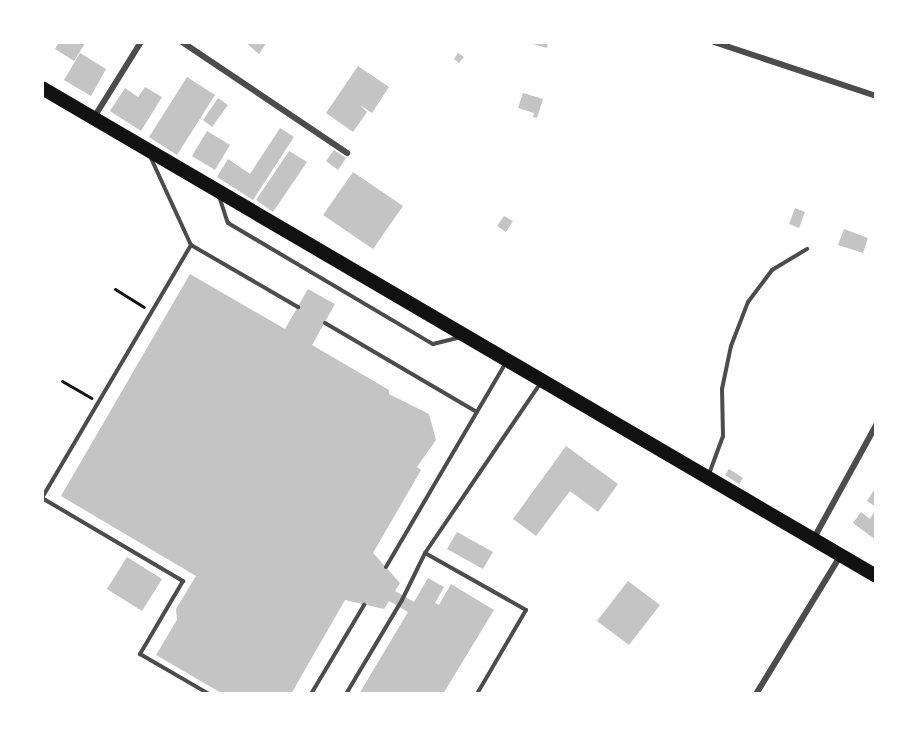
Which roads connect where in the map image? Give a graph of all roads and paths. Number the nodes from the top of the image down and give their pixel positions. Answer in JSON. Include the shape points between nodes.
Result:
{"nodes":[{"id":1,"x":141,"y":42,"type":"edge"},
{"id":2,"x":182,"y":42,"type":"edge"},
{"id":3,"x":714,"y":42,"type":"edge"},
{"id":4,"x":42,"y":88,"type":"edge"},
{"id":5,"x":876,"y":96,"type":"edge"},
{"id":6,"x":93,"y":120,"type":"junction"},
{"id":7,"x":148,"y":152,"type":"junction"},
{"id":8,"x":347,"y":153,"type":"dead end"},
{"id":9,"x":218,"y":192,"type":"junction"},
{"id":10,"x":191,"y":245,"type":"junction"},
{"id":11,"x":807,"y":249,"type":"dead end"},
{"id":12,"x":115,"y":289,"type":"dead end"},
{"id":13,"x":298,"y":307,"type":"dead end"},
{"id":14,"x":151,"y":311,"type":"junction"},
{"id":15,"x":324,"y":323,"type":"dead end"},
{"id":16,"x":464,"y":336,"type":"junction"},
{"id":17,"x":507,"y":361,"type":"junction"},
{"id":18,"x":62,"y":381,"type":"dead end"},
{"id":19,"x":543,"y":381,"type":"junction"},
{"id":20,"x":99,"y":403,"type":"junction"},
{"id":21,"x":477,"y":412,"type":"junction"},
{"id":22,"x":876,"y":425,"type":"edge"},
{"id":23,"x":707,"y":477,"type":"junction"},
{"id":24,"x":813,"y":539,"type":"junction"},
{"id":25,"x":425,"y":553,"type":"junction"},
{"id":26,"x":842,"y":555,"type":"junction"},
{"id":27,"x":386,"y":567,"type":"dead end"},
{"id":28,"x":876,"y":576,"type":"edge"},
{"id":29,"x":364,"y":605,"type":"dead end"},
{"id":30,"x":209,"y":694,"type":"edge"},
{"id":31,"x":311,"y":694,"type":"edge"},
{"id":32,"x":346,"y":694,"type":"edge"},
{"id":33,"x":477,"y":694,"type":"edge"},
{"id":34,"x":756,"y":694,"type":"edge"}],
"edges":[{"from":1,"to":6,"type":"street"},
{"from":2,"to":8,"type":"street"},
{"from":3,"to":5,"type":"street"},
{"from":4,"to":6,"type":"highway"},
{"from":6,"to":7,"type":"highway"},
{"from":7,"to":9,"type":"highway"},
{"from":7,"to":10,"type":"lane"},
{"from":9,"to":16,"type":"highway"},
{"from":9,"to":16,"type":"lane","via":[[228,223],[433,344]]},
{"from":10,"to":13,"type":"lane"},
{"from":10,"to":14,"type":"lane"},
{"from":11,"to":23,"type":"lane","via":[[772,270],[748,302],[731,346],[722,389],[723,436]]},
{"from":12,"to":14,"type":"path"},
{"from":14,"to":20,"type":"lane"},
{"from":15,"to":21,"type":"lane"},
{"from":16,"to":17,"type":"highway"},
{"from":17,"to":19,"type":"highway"},
{"from":17,"to":21,"type":"lane"},
{"from":18,"to":20,"type":"path"},
{"from":19,"to":23,"type":"highway"},
{"from":19,"to":25,"type":"lane"},
{"from":20,"to":30,"type":"lane","via":[[42,498],[183,581],[140,654]]},
{"from":21,"to":27,"type":"lane"},
{"from":22,"to":24,"type":"street"},
{"from":23,"to":24,"type":"highway"},
{"from":24,"to":26,"type":"highway"},
{"from":25,"to":32,"type":"lane"},
{"from":25,"to":33,"type":"lane","via":[[526,610]]},
{"from":26,"to":28,"type":"highway"},
{"from":26,"to":34,"type":"street"},
{"from":29,"to":31,"type":"lane"}]}
